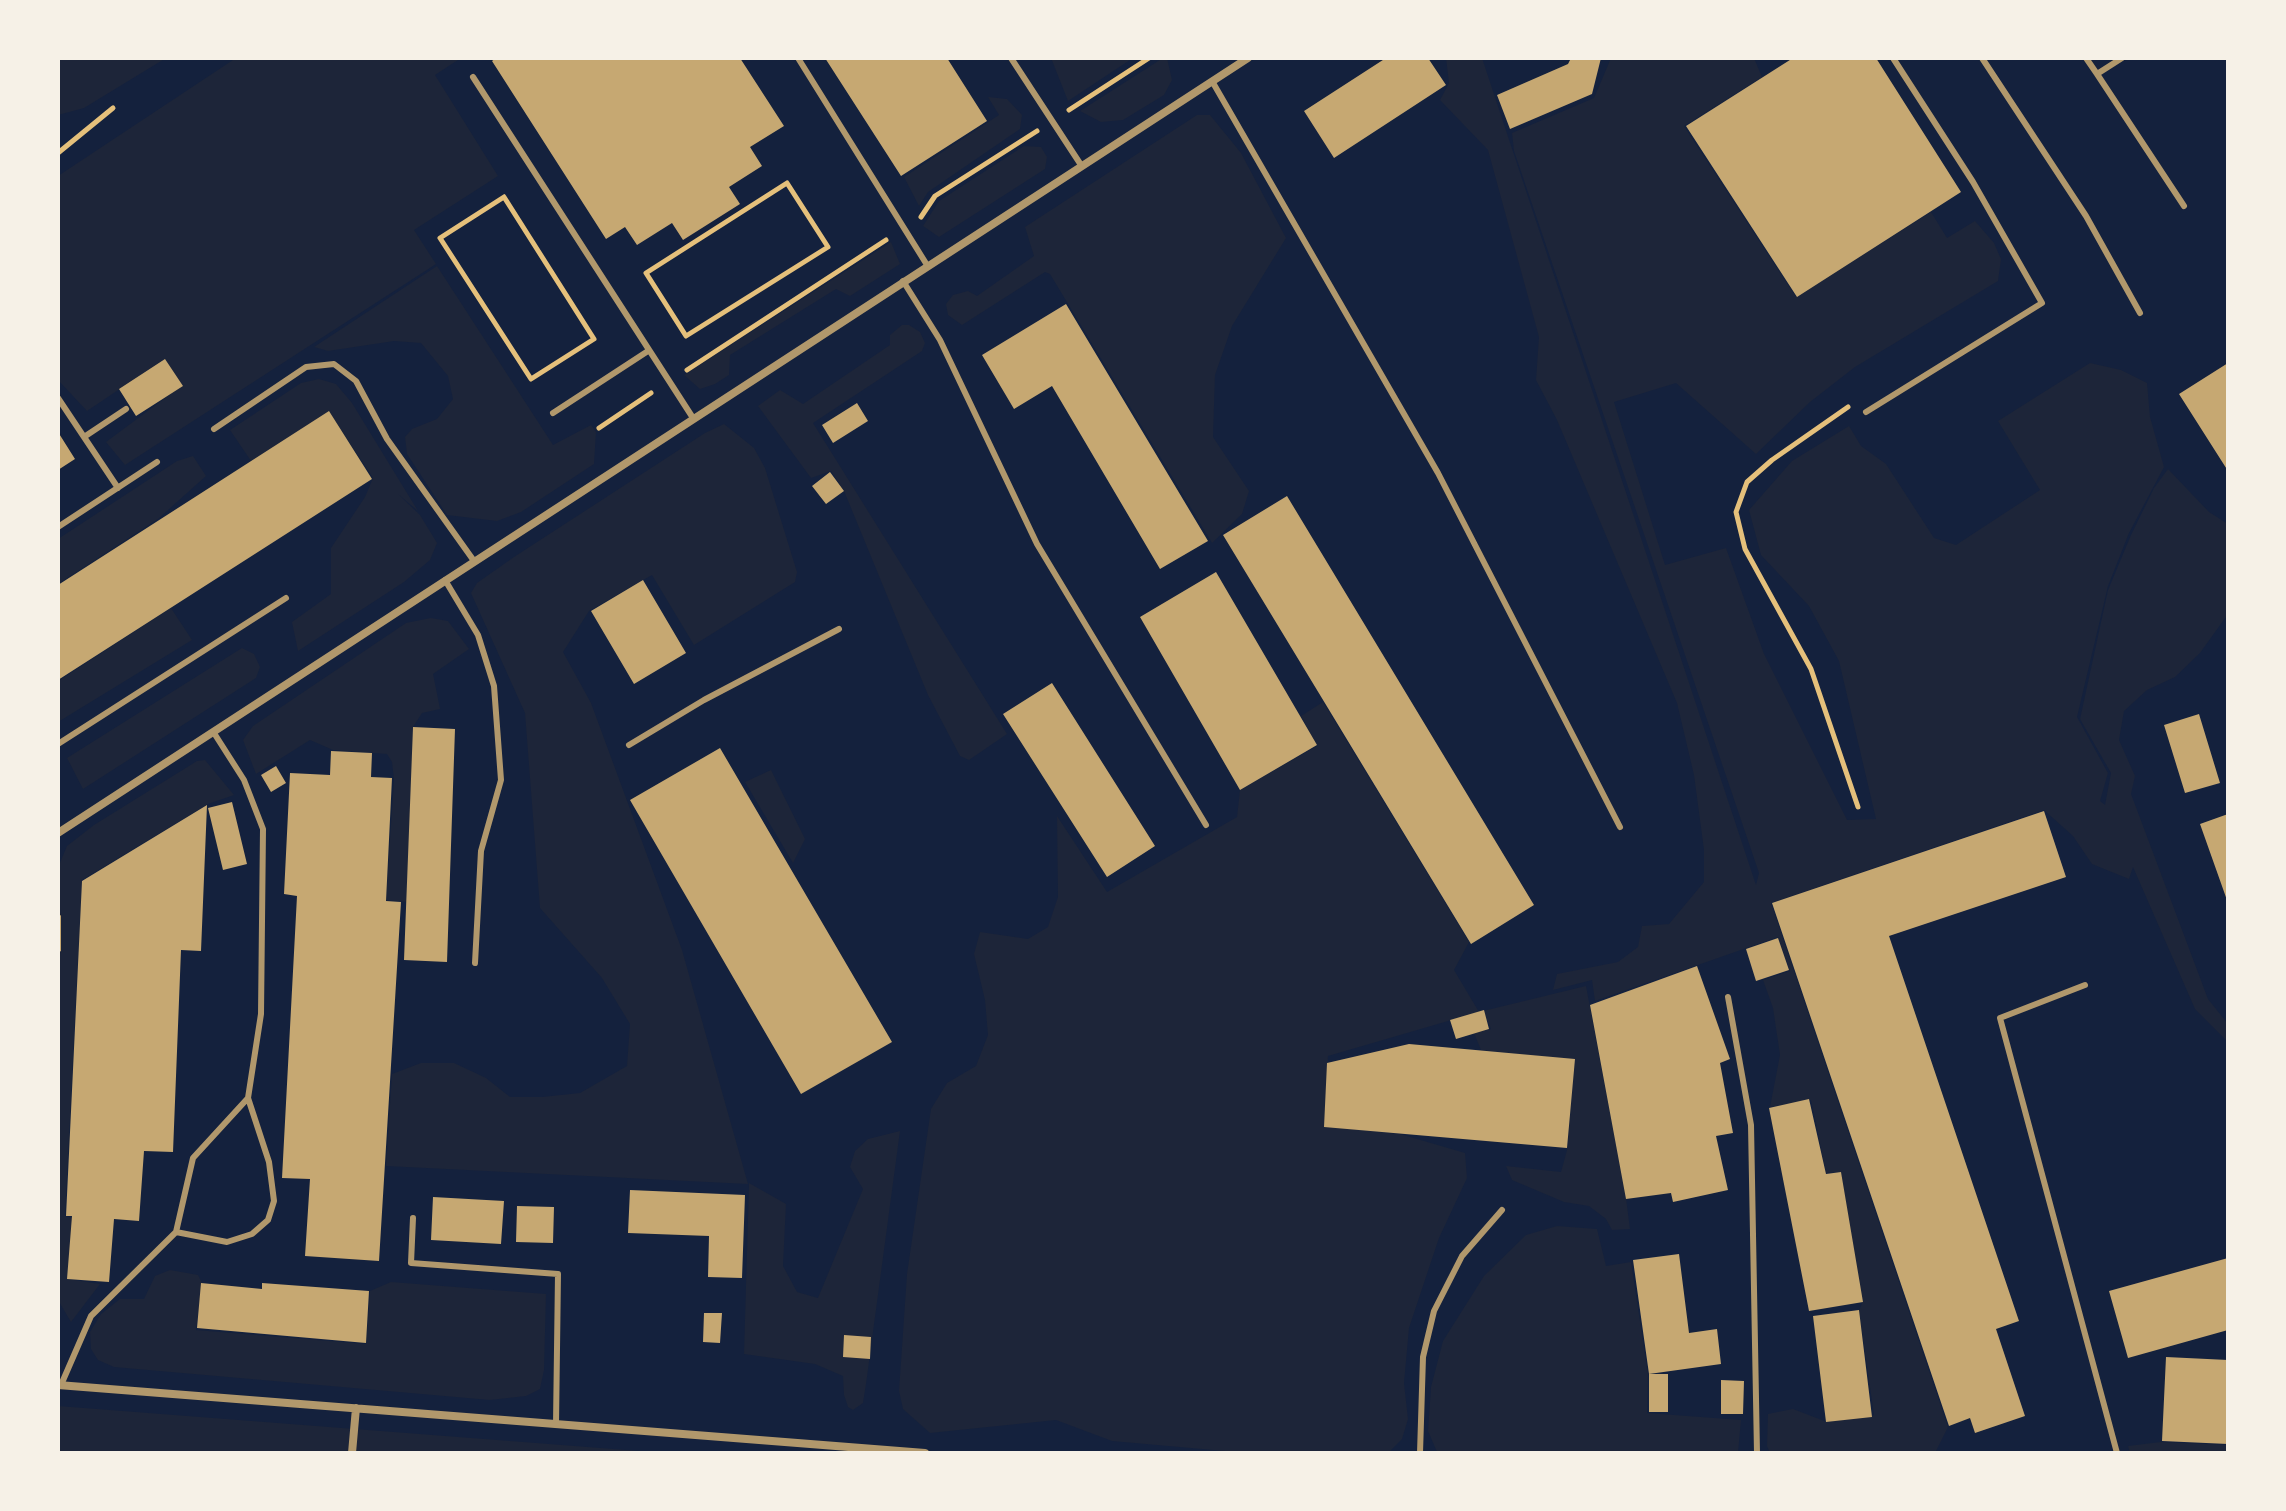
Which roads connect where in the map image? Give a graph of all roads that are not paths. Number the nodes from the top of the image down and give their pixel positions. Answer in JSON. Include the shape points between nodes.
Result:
{"nodes":[{"id":1,"x":798,"y":58,"type":"edge"},
{"id":2,"x":1011,"y":58,"type":"edge"},
{"id":3,"x":1248,"y":58,"type":"edge"},
{"id":4,"x":1893,"y":58,"type":"edge"},
{"id":5,"x":1982,"y":58,"type":"edge"},
{"id":6,"x":2086,"y":58,"type":"edge"},
{"id":7,"x":2122,"y":58,"type":"edge"},
{"id":8,"x":2097,"y":74,"type":"junction"},
{"id":9,"x":473,"y":77,"type":"dead end"},
{"id":10,"x":1212,"y":81,"type":"junction"},
{"id":11,"x":1081,"y":165,"type":"junction"},
{"id":12,"x":2184,"y":206,"type":"dead end"},
{"id":13,"x":927,"y":265,"type":"junction"},
{"id":14,"x":903,"y":281,"type":"junction"},
{"id":15,"x":2140,"y":313,"type":"dead end"},
{"id":16,"x":648,"y":351,"type":"junction"},
{"id":17,"x":58,"y":398,"type":"edge"},
{"id":18,"x":126,"y":409,"type":"dead end"},
{"id":19,"x":1866,"y":412,"type":"road end"},
{"id":20,"x":553,"y":413,"type":"dead end"},
{"id":21,"x":693,"y":418,"type":"junction"},
{"id":22,"x":214,"y":429,"type":"dead end"},
{"id":23,"x":84,"y":437,"type":"junction"},
{"id":24,"x":157,"y":462,"type":"dead end"},
{"id":25,"x":118,"y":488,"type":"junction"},
{"id":26,"x":58,"y":527,"type":"edge"},
{"id":27,"x":474,"y":561,"type":"junction"},
{"id":28,"x":445,"y":580,"type":"junction"},
{"id":29,"x":286,"y":598,"type":"dead end"},
{"id":30,"x":839,"y":629,"type":"dead end"},
{"id":31,"x":214,"y":733,"type":"junction"},
{"id":32,"x":58,"y":744,"type":"edge"},
{"id":33,"x":629,"y":745,"type":"dead end"},
{"id":34,"x":1206,"y":825,"type":"dead end"},
{"id":35,"x":1620,"y":827,"type":"dead end"},
{"id":36,"x":58,"y":833,"type":"edge"},
{"id":37,"x":475,"y":963,"type":"dead end"},
{"id":38,"x":2085,"y":985,"type":"dead end"},
{"id":39,"x":1728,"y":997,"type":"dead end"},
{"id":40,"x":248,"y":1098,"type":"junction"},
{"id":41,"x":1502,"y":1210,"type":"dead end"},
{"id":42,"x":413,"y":1218,"type":"dead end"},
{"id":43,"x":176,"y":1232,"type":"junction"},
{"id":44,"x":58,"y":1374,"type":"edge"},
{"id":45,"x":59,"y":1385,"type":"edge"},
{"id":46,"x":356,"y":1408,"type":"junction"},
{"id":47,"x":556,"y":1424,"type":"junction"},
{"id":48,"x":352,"y":1453,"type":"edge"},
{"id":49,"x":925,"y":1453,"type":"edge"},
{"id":50,"x":1420,"y":1453,"type":"edge"},
{"id":51,"x":1757,"y":1453,"type":"edge"},
{"id":52,"x":2117,"y":1453,"type":"edge"}],
"edges":[{"from":1,"to":13,"type":"lane"},
{"from":2,"to":11,"type":"lane"},
{"from":3,"to":10,"type":"street"},
{"from":4,"to":19,"type":"lane","via":[[2042,303]]},
{"from":5,"to":15,"type":"lane","via":[[2086,216]]},
{"from":6,"to":8,"type":"lane"},
{"from":7,"to":8,"type":"lane"},
{"from":8,"to":12,"type":"lane"},
{"from":9,"to":16,"type":"lane"},
{"from":10,"to":11,"type":"street"},
{"from":10,"to":35,"type":"lane","via":[[1438,473]]},
{"from":11,"to":13,"type":"street"},
{"from":13,"to":14,"type":"street"},
{"from":14,"to":21,"type":"street"},
{"from":14,"to":34,"type":"lane","via":[[940,340],[1037,544]]},
{"from":16,"to":20,"type":"lane"},
{"from":16,"to":21,"type":"lane"},
{"from":17,"to":23,"type":"lane"},
{"from":18,"to":23,"type":"lane"},
{"from":21,"to":27,"type":"street"},
{"from":22,"to":27,"type":"lane","via":[[306,367],[334,364],[356,381],[387,439]]},
{"from":23,"to":25,"type":"lane"},
{"from":24,"to":25,"type":"lane"},
{"from":25,"to":26,"type":"lane"},
{"from":27,"to":28,"type":"street"},
{"from":28,"to":31,"type":"street"},
{"from":28,"to":37,"type":"lane","via":[[478,635],[494,686],[501,780],[481,851]]},
{"from":29,"to":32,"type":"lane"},
{"from":30,"to":33,"type":"lane"},
{"from":31,"to":36,"type":"street"},
{"from":31,"to":40,"type":"lane","via":[[244,780],[263,829],[261,1014]]},
{"from":38,"to":52,"type":"lane","via":[[2000,1018]]},
{"from":39,"to":51,"type":"lane","via":[[1751,1125]]},
{"from":40,"to":43,"type":"lane","via":[[193,1158]]},
{"from":40,"to":43,"type":"lane","via":[[269,1162],[274,1201],[268,1220],[252,1234],[227,1242]]},
{"from":41,"to":50,"type":"lane","via":[[1462,1256],[1434,1311],[1423,1357]]},
{"from":42,"to":47,"type":"lane","via":[[411,1263],[558,1274]]},
{"from":43,"to":45,"type":"lane","via":[[91,1316]]},
{"from":44,"to":45,"type":"lane"},
{"from":45,"to":46,"type":"street"},
{"from":46,"to":47,"type":"street"},
{"from":46,"to":48,"type":"street"},
{"from":47,"to":49,"type":"street"}]}
